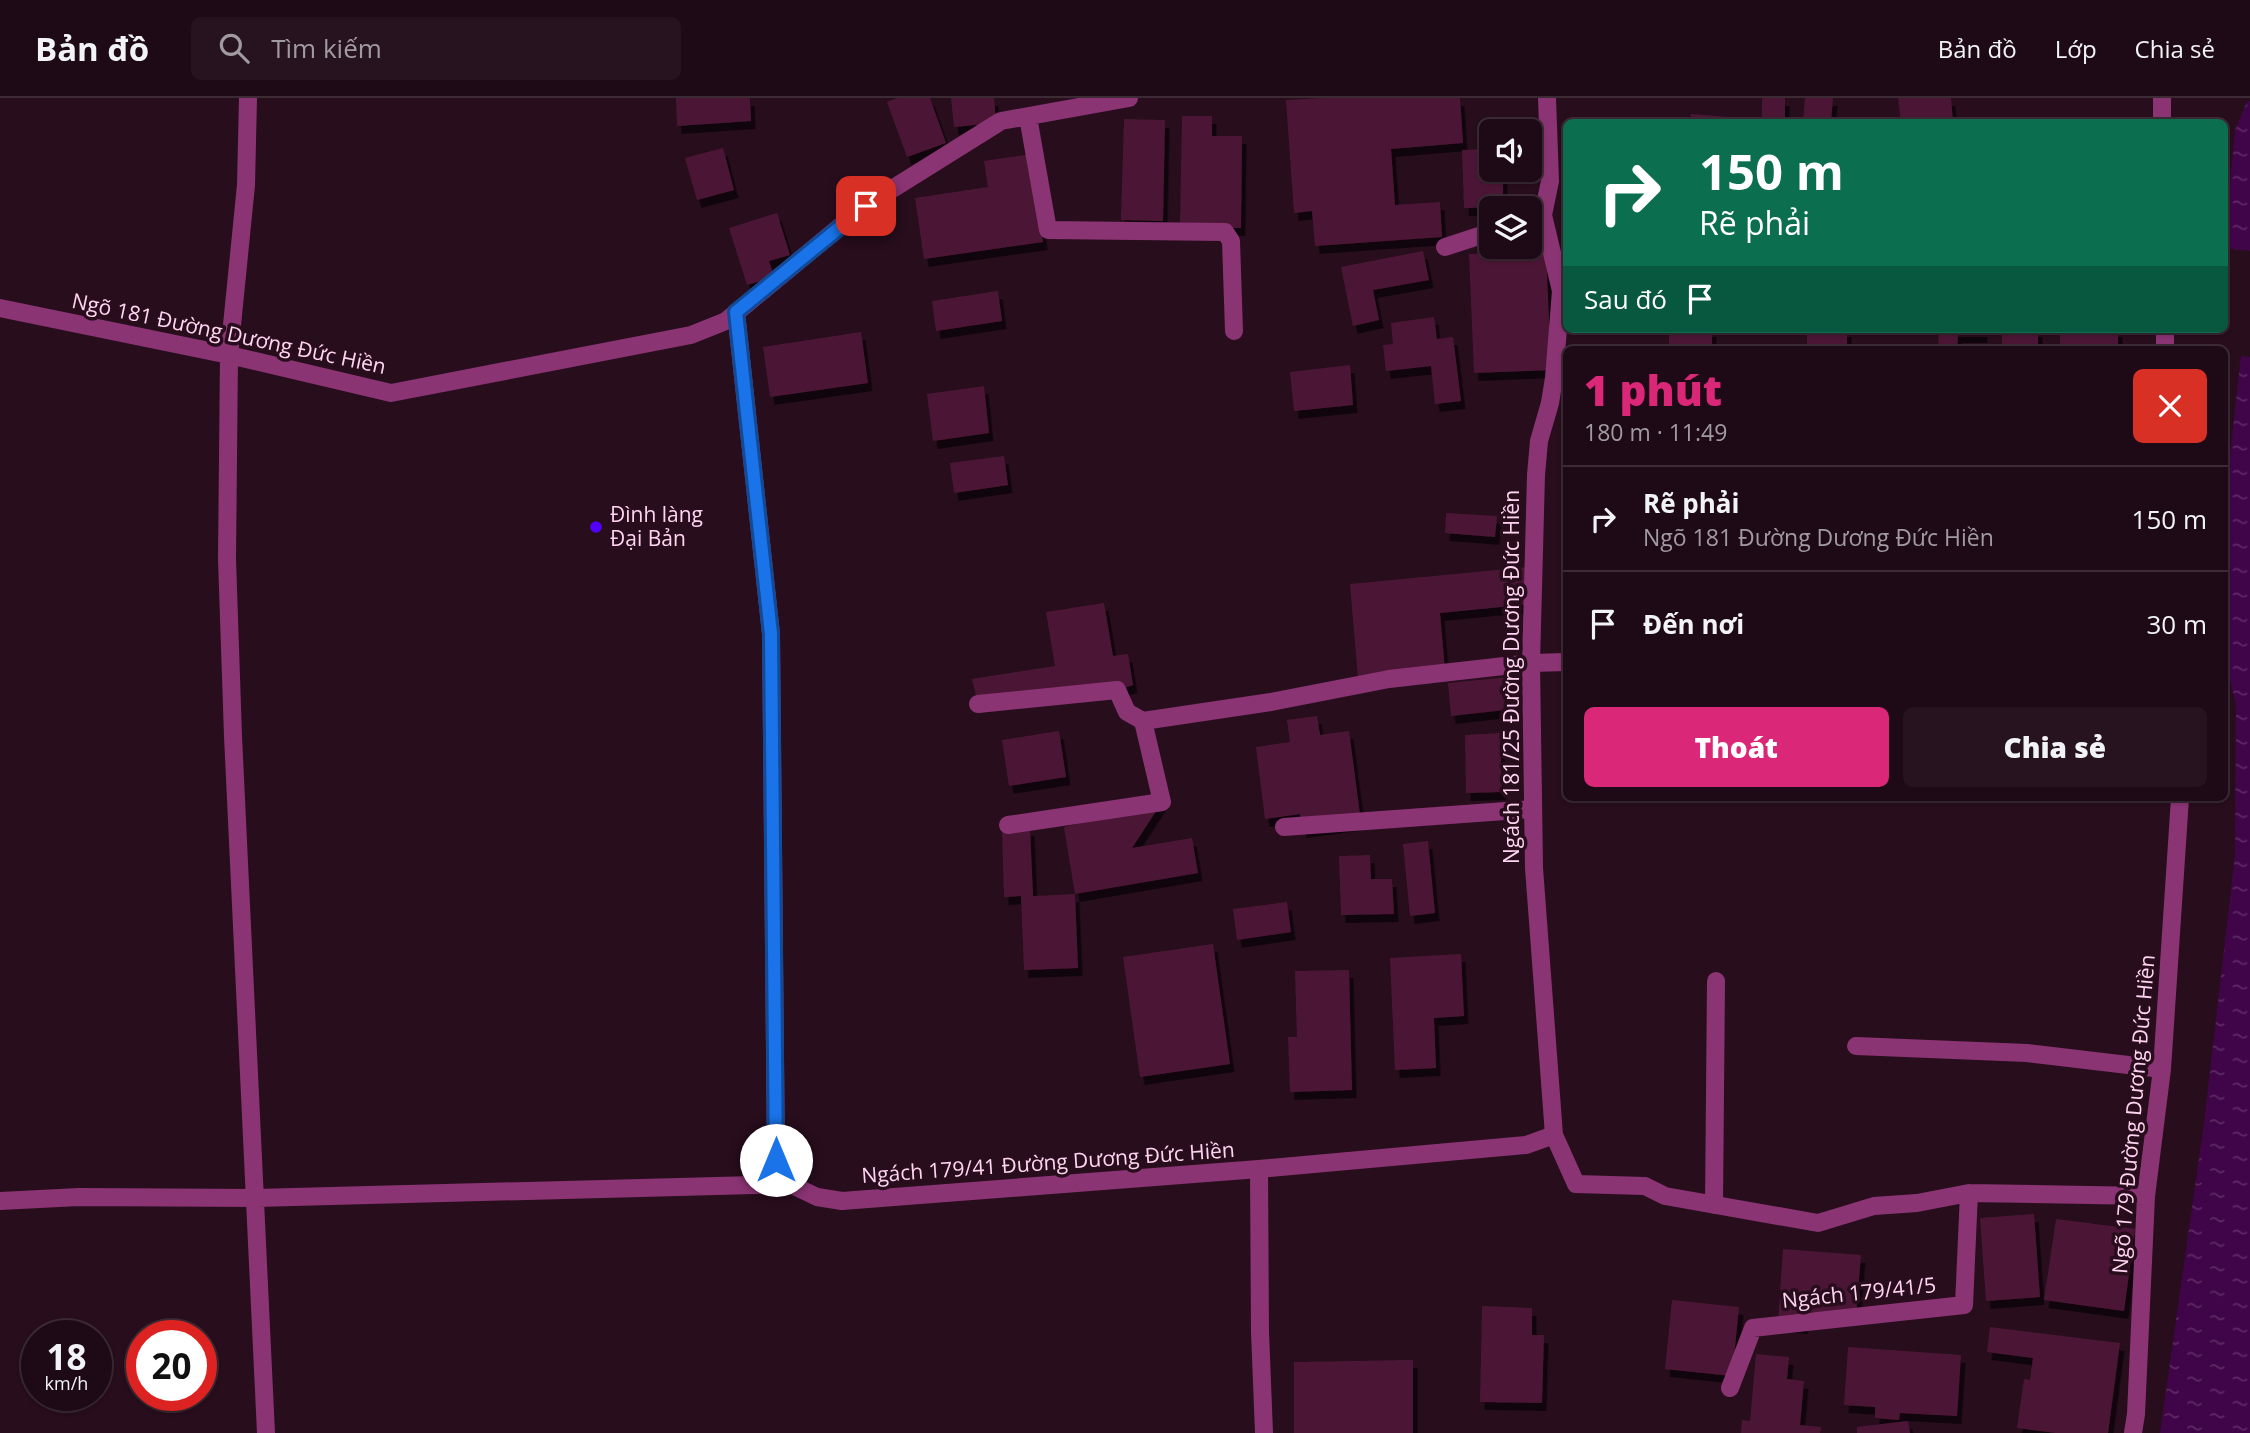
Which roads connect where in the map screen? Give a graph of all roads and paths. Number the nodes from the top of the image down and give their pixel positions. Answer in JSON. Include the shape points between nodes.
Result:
{"nodes":[{"id":1,"x":248,"y":98,"type":"edge"},
{"id":2,"x":1129,"y":98,"type":"edge"},
{"id":3,"x":1547,"y":98,"type":"edge"},
{"id":4,"x":2162,"y":98,"type":"edge"},
{"id":5,"x":1028,"y":117,"type":"junction"},
{"id":6,"x":2162,"y":119,"type":"edge"},
{"id":7,"x":1542,"y":202,"type":"edge"},
{"id":8,"x":1542,"y":234,"type":"edge"},
{"id":9,"x":1479,"y":236,"type":"edge"},
{"id":10,"x":1445,"y":247,"type":"dead end"},
{"id":11,"x":0,"y":308,"type":"edge"},
{"id":12,"x":736,"y":312,"type":"junction"},
{"id":13,"x":1234,"y":331,"type":"dead end"},
{"id":14,"x":229,"y":355,"type":"junction"},
{"id":15,"x":1563,"y":662,"type":"edge"},
{"id":16,"x":1531,"y":663,"type":"junction"},
{"id":17,"x":978,"y":704,"type":"dead end"},
{"id":18,"x":1143,"y":722,"type":"junction"},
{"id":19,"x":2180,"y":801,"type":"edge"},
{"id":20,"x":1532,"y":809,"type":"junction"},
{"id":21,"x":1008,"y":824,"type":"dead end"},
{"id":22,"x":1284,"y":827,"type":"dead end"},
{"id":23,"x":1716,"y":981,"type":"dead end"},
{"id":24,"x":1856,"y":1046,"type":"dead end"},
{"id":25,"x":2162,"y":1069,"type":"junction"},
{"id":26,"x":1554,"y":1135,"type":"junction"},
{"id":27,"x":1259,"y":1169,"type":"junction"},
{"id":28,"x":790,"y":1184,"type":"junction"},
{"id":29,"x":1969,"y":1193,"type":"junction"},
{"id":30,"x":2146,"y":1196,"type":"junction"},
{"id":31,"x":256,"y":1198,"type":"junction"},
{"id":32,"x":0,"y":1201,"type":"edge"},
{"id":33,"x":1714,"y":1205,"type":"junction"},
{"id":34,"x":1730,"y":1388,"type":"dead end"},
{"id":35,"x":266,"y":1433,"type":"edge"},
{"id":36,"x":1264,"y":1433,"type":"edge"},
{"id":37,"x":2133,"y":1433,"type":"edge"}],
"edges":[{"from":1,"to":14,"type":"street","via":[[246,185]]},
{"from":2,"to":5,"type":"street","name":"Ngõ 181 Đường Dương Đức Hiền"},
{"from":3,"to":7,"type":"street","name":"Ngách 181/25 Đường Dương Đức Hiền","via":[[1550,181]]},
{"from":4,"to":6,"type":"street"},
{"from":5,"to":12,"type":"street","name":"Ngõ 181 Đường Dương Đức Hiền","via":[[1002,121],[866,206]]},
{"from":5,"to":13,"type":"street","via":[[1048,230],[1225,232],[1231,242]]},
{"from":8,"to":16,"type":"street","name":"Ngách 181/25 Đường Dương Đức Hiền","via":[[1562,291],[1554,378],[1536,475]]},
{"from":9,"to":10,"type":"street"},
{"from":11,"to":14,"type":"street","name":"Ngõ 181 Đường Dương Đức Hiền"},
{"from":12,"to":14,"type":"street","name":"Ngõ 181 Đường Dương Đức Hiền","via":[[691,335],[391,393]]},
{"from":12,"to":28,"type":"street","via":[[771,634],[776,1160]]},
{"from":14,"to":31,"type":"street","via":[[233,736]]},
{"from":15,"to":16,"type":"street"},
{"from":16,"to":18,"type":"street","via":[[1389,679]]},
{"from":16,"to":20,"type":"street","name":"Ngách 181/25 Đường Dương Đức Hiền"},
{"from":17,"to":18,"type":"street","via":[[1116,690],[1127,712]]},
{"from":18,"to":21,"type":"street","via":[[1162,802]]},
{"from":19,"to":25,"type":"street","name":"Ngõ 179 Đường Dương Đức Hiền"},
{"from":20,"to":22,"type":"street"},
{"from":20,"to":26,"type":"street","name":"Ngách 181/25 Đường Dương Đức Hiền"},
{"from":23,"to":33,"type":"street"},
{"from":24,"to":25,"type":"street","via":[[2027,1053]]},
{"from":25,"to":30,"type":"street","name":"Ngõ 179 Đường Dương Đức Hiền"},
{"from":26,"to":27,"type":"street","name":"Ngách 179/41 Đường Dương Đức Hiền","via":[[1526,1145]]},
{"from":26,"to":33,"type":"street","via":[[1576,1184],[1645,1186],[1665,1196]]},
{"from":27,"to":28,"type":"street","name":"Ngách 179/41 Đường Dương Đức Hiền","via":[[842,1201],[817,1197]]},
{"from":27,"to":36,"type":"street"},
{"from":28,"to":31,"type":"street"},
{"from":29,"to":30,"type":"street"},
{"from":29,"to":33,"type":"street","via":[[1874,1206],[1818,1223]]},
{"from":29,"to":34,"type":"street","name":"Ngách 179/41/5","via":[[1964,1305],[1753,1328]]},
{"from":30,"to":37,"type":"street","name":"Ngõ 179 Đường Dương Đức Hiền"},
{"from":31,"to":32,"type":"street"},
{"from":31,"to":35,"type":"street"}]}
